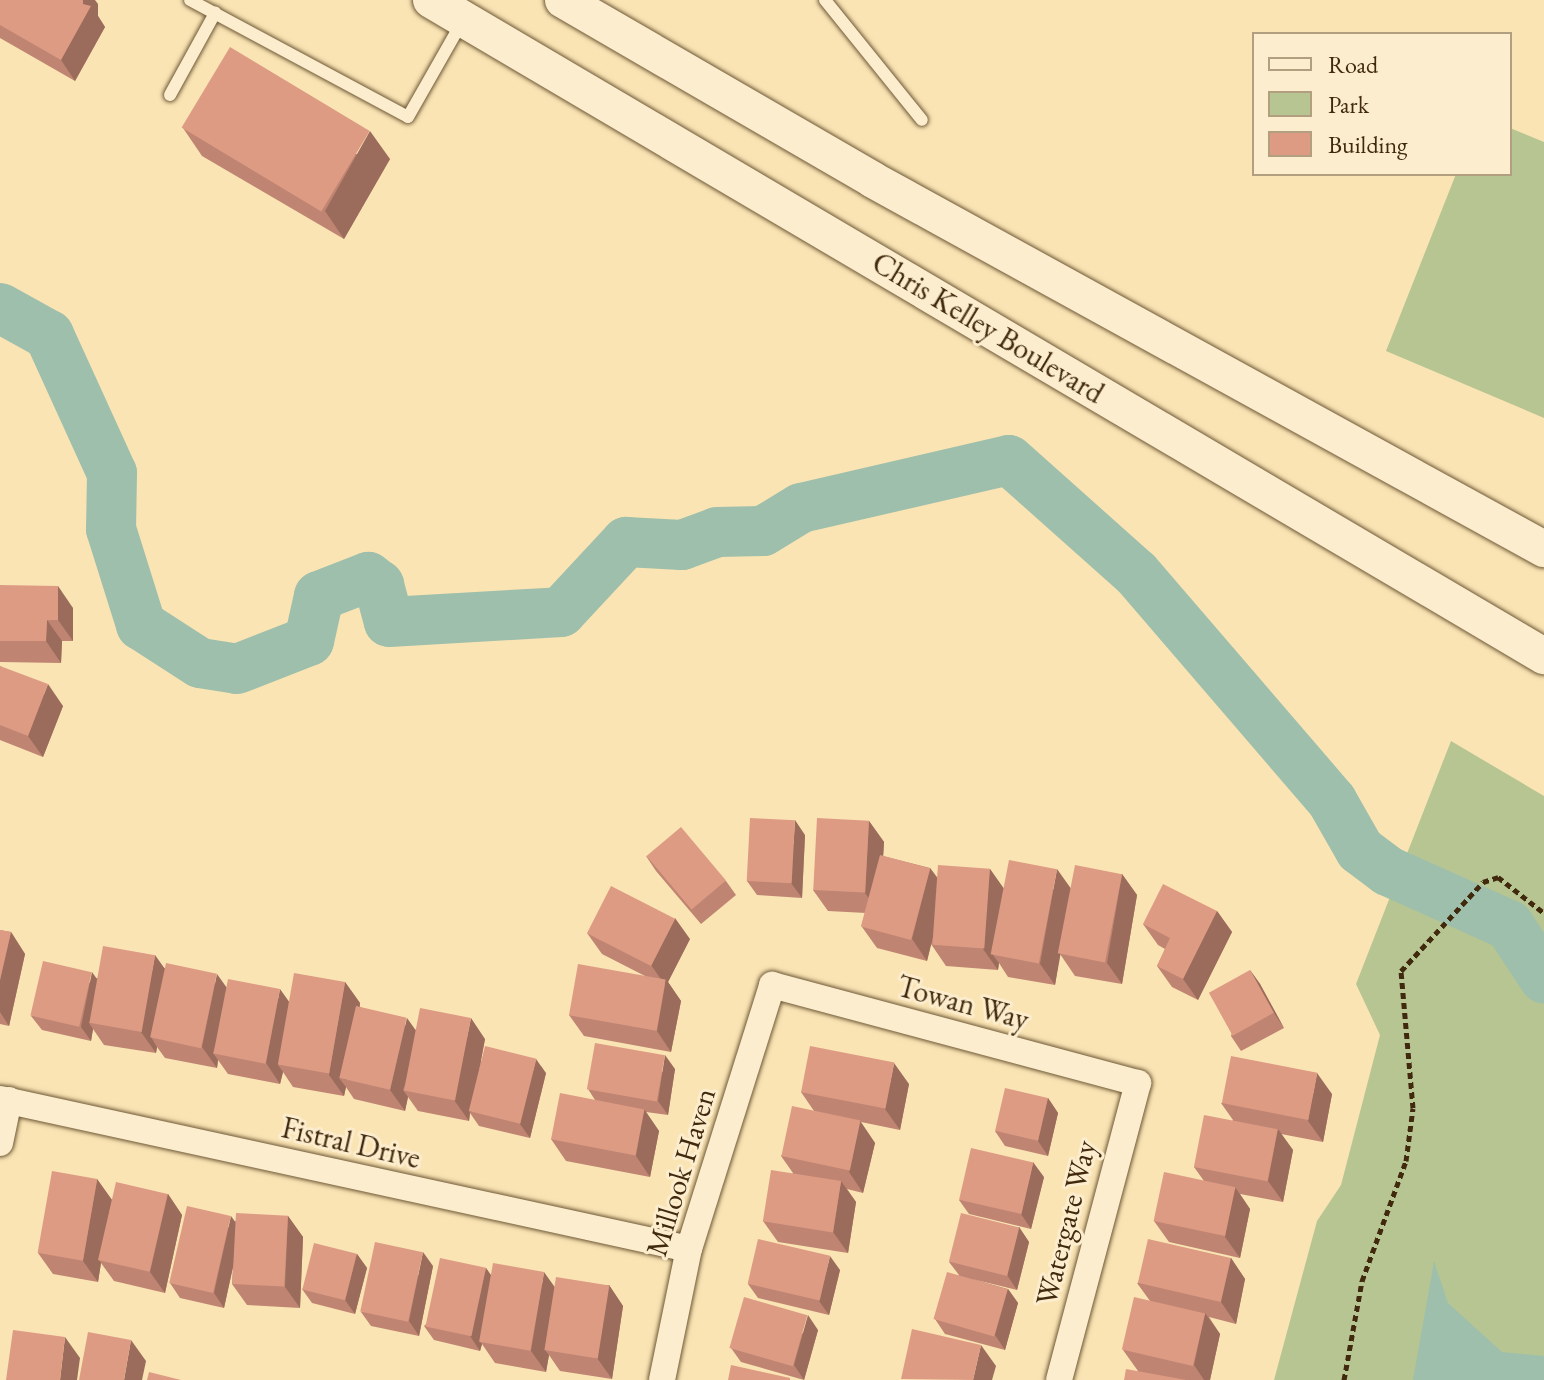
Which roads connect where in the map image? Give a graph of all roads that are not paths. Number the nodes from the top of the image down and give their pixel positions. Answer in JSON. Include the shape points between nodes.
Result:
{"nodes":[{"id":1,"x":190,"y":0,"type":"edge"},
{"id":2,"x":431,"y":0,"type":"edge"},
{"id":3,"x":563,"y":0,"type":"edge"},
{"id":4,"x":825,"y":0,"type":"edge"},
{"id":5,"x":215,"y":13,"type":"junction"},
{"id":6,"x":464,"y":19,"type":"junction"},
{"id":7,"x":170,"y":95,"type":"dead end"},
{"id":8,"x":922,"y":120,"type":"dead end"},
{"id":9,"x":1544,"y":549,"type":"edge"},
{"id":10,"x":1544,"y":656,"type":"edge"},
{"id":11,"x":772,"y":985,"type":"joint"},
{"id":12,"x":1138,"y":1083,"type":"joint"},
{"id":13,"x":5,"y":1099,"type":"edge"},
{"id":14,"x":0,"y":1143,"type":"edge"},
{"id":15,"x":689,"y":1249,"type":"junction"},
{"id":16,"x":662,"y":1380,"type":"edge"},
{"id":17,"x":1059,"y":1380,"type":"edge"}],
"edges":[{"from":1,"to":5,"type":"lane"},
{"from":2,"to":6,"type":"main road","name":"Chris Kelley Boulevard"},
{"from":3,"to":9,"type":"main road"},
{"from":4,"to":8,"type":"lane"},
{"from":5,"to":6,"type":"lane","via":[[408,117]]},
{"from":5,"to":7,"type":"lane"},
{"from":6,"to":10,"type":"main road","name":"Chris Kelley Boulevard"},
{"from":11,"to":12,"type":"street","name":"Towan Way"},
{"from":11,"to":15,"type":"street","name":"Millook Haven"},
{"from":12,"to":17,"type":"street","name":"Watergate Way"},
{"from":13,"to":14,"type":"street"},
{"from":13,"to":15,"type":"street","name":"Fistral Drive"},
{"from":15,"to":16,"type":"street","name":"Millook Haven"}]}
